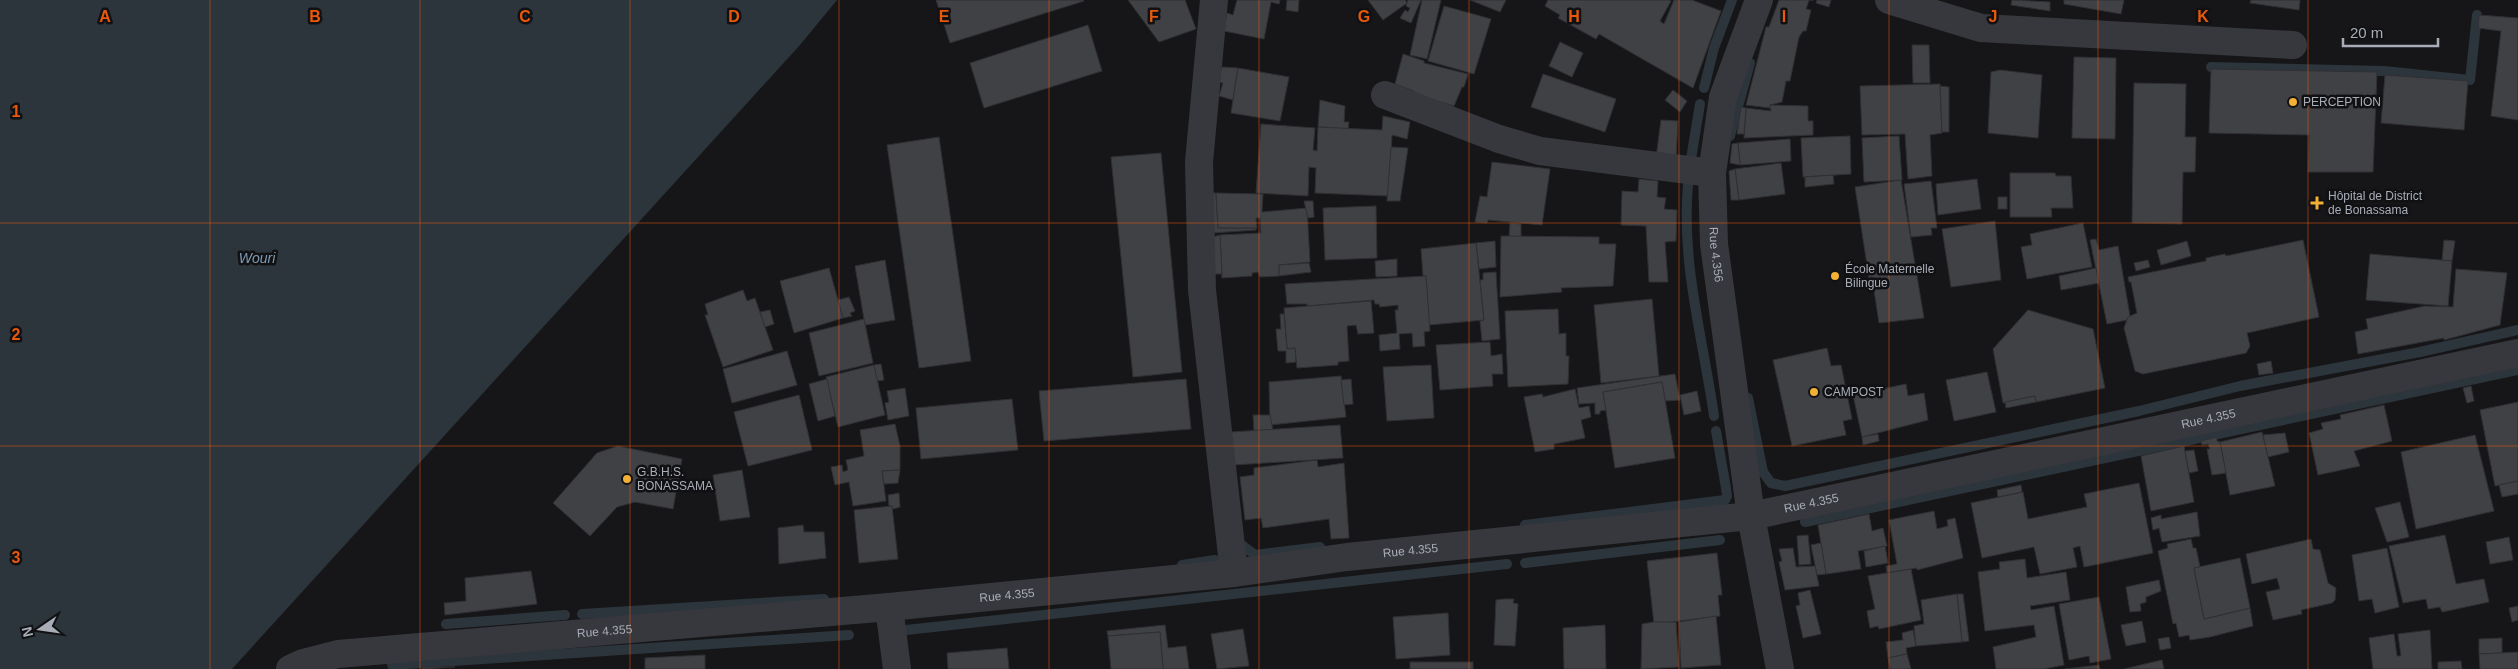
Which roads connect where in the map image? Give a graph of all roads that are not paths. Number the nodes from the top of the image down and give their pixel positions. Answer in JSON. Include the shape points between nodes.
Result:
{"nodes":[{"id":1,"x":1214,"y":0,"type":"edge"},
{"id":2,"x":1759,"y":0,"type":"edge"},
{"id":3,"x":1889,"y":0,"type":"edge"},
{"id":4,"x":2293,"y":45,"type":"dead end"},
{"id":5,"x":1385,"y":95,"type":"dead end"},
{"id":6,"x":1712,"y":173,"type":"junction"},
{"id":7,"x":2518,"y":353,"type":"edge"},
{"id":8,"x":1751,"y":516,"type":"junction"},
{"id":9,"x":1234,"y":573,"type":"junction"},
{"id":10,"x":889,"y":607,"type":"junction"},
{"id":11,"x":290,"y":669,"type":"edge"},
{"id":12,"x":897,"y":669,"type":"edge"},
{"id":13,"x":1780,"y":669,"type":"edge"}],
"edges":[{"from":1,"to":9,"type":"street","via":[[1199,162],[1202,280]]},
{"from":2,"to":6,"type":"street","name":"Rue 4.356","via":[[1723,97]]},
{"from":3,"to":4,"type":"street","via":[[1981,28]]},
{"from":5,"to":6,"type":"street","via":[[1499,139],[1540,151]]},
{"from":6,"to":8,"type":"street","name":"Rue 4.356","via":[[1714,244]]},
{"from":7,"to":8,"type":"street","name":"Rue 4.355"},
{"from":8,"to":9,"type":"street","name":"Rue 4.355","via":[[1347,557]]},
{"from":8,"to":13,"type":"street","name":"Rue 4.356"},
{"from":9,"to":10,"type":"street","name":"Rue 4.355"},
{"from":10,"to":11,"type":"street","name":"Rue 4.355","via":[[338,654]]},
{"from":10,"to":12,"type":"street"}]}
